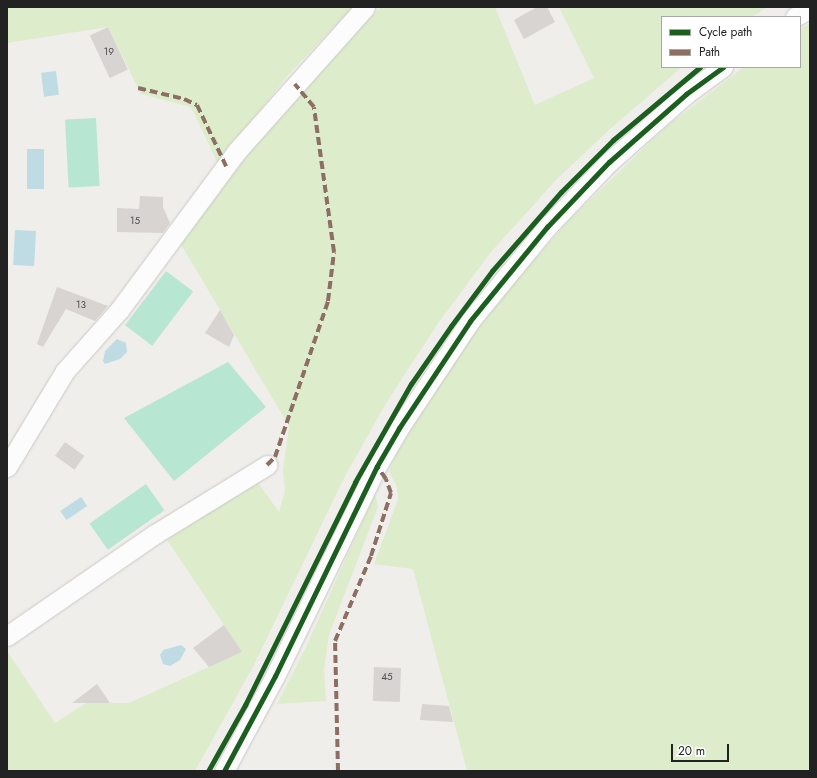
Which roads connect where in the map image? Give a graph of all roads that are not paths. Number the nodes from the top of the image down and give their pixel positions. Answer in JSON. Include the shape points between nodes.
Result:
{"nodes":[{"id":1,"x":365,"y":7,"type":"edge"},
{"id":2,"x":810,"y":8,"type":"edge"},
{"id":3,"x":797,"y":16,"type":"edge"},
{"id":4,"x":722,"y":68,"type":"edge"},
{"id":5,"x":267,"y":465,"type":"dead end"},
{"id":6,"x":7,"y":467,"type":"edge"},
{"id":7,"x":7,"y":636,"type":"edge"},
{"id":8,"x":224,"y":771,"type":"edge"}],
"edges":[{"from":1,"to":6,"type":"street","via":[[236,152],[120,309],[65,371]]},
{"from":2,"to":3,"type":"street"},
{"from":4,"to":8,"type":"street","via":[[686,94],[608,162],[547,227],[470,321],[377,466],[275,676]]},
{"from":5,"to":7,"type":"street","via":[[155,534]]}]}
